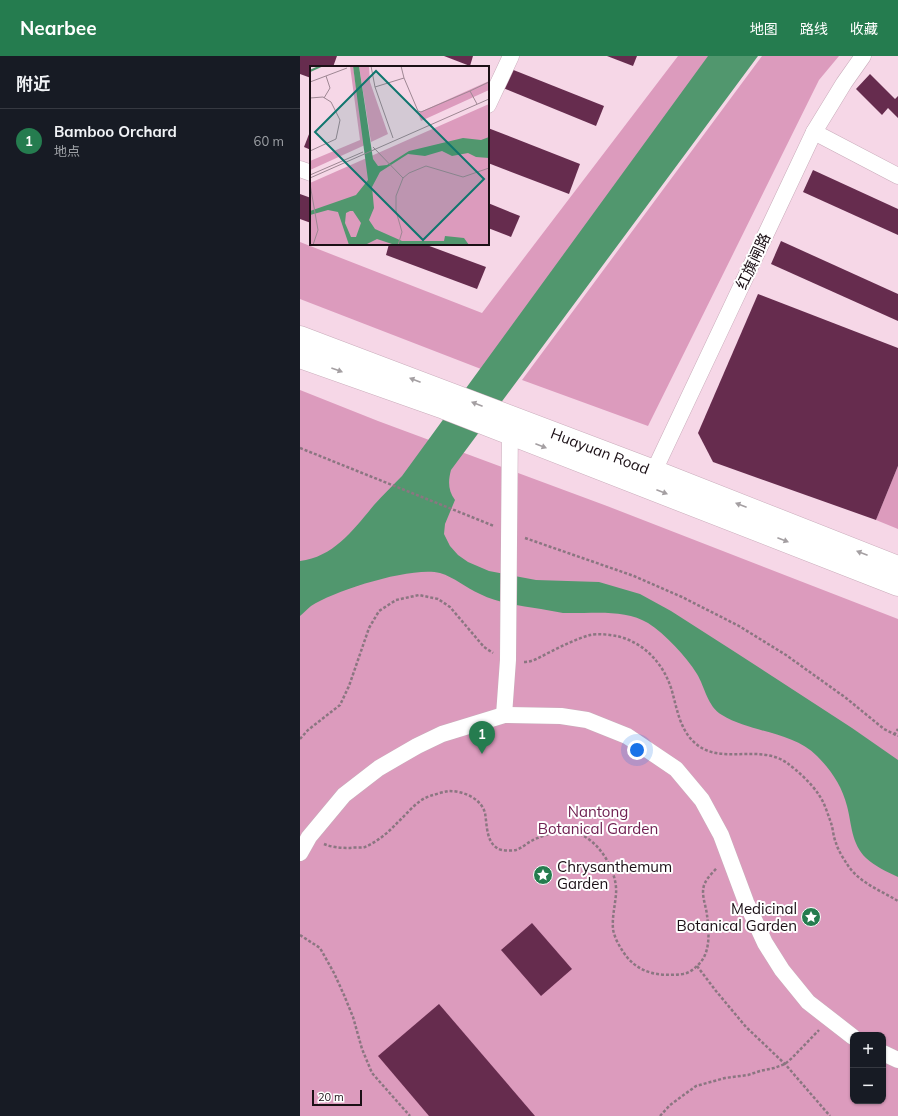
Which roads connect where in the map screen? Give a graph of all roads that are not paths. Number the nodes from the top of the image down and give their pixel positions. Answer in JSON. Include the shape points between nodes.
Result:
{"nodes":[{"id":1,"x":511,"y":56,"type":"edge"},
{"id":2,"x":863,"y":56,"type":"edge"},
{"id":3,"x":489,"y":103,"type":"edge"},
{"id":4,"x":814,"y":132,"type":"junction"},
{"id":5,"x":300,"y":169,"type":"edge"},
{"id":6,"x":310,"y":173,"type":"edge"},
{"id":7,"x":898,"y":176,"type":"edge"},
{"id":8,"x":300,"y":337,"type":"edge"},
{"id":9,"x":300,"y":357,"type":"edge"},
{"id":10,"x":448,"y":401,"type":"junction"},
{"id":11,"x":503,"y":423,"type":"junction"},
{"id":12,"x":654,"y":471,"type":"junction"},
{"id":13,"x":898,"y":567,"type":"edge"},
{"id":14,"x":898,"y":585,"type":"edge"},
{"id":15,"x":504,"y":714,"type":"junction"},
{"id":16,"x":300,"y":852,"type":"edge"},
{"id":17,"x":850,"y":1036,"type":"edge"},
{"id":18,"x":886,"y":1054,"type":"edge"},
{"id":19,"x":898,"y":1060,"type":"edge"}],
"edges":[{"from":1,"to":3,"type":"street"},
{"from":2,"to":4,"type":"street","name":"红旗闸路"},
{"from":4,"to":7,"type":"street"},
{"from":4,"to":12,"type":"street","name":"红旗闸路"},
{"from":5,"to":6,"type":"street"},
{"from":10,"to":8,"type":"main road","name":"Huayuan Road","one_way":true},
{"from":9,"to":10,"type":"main road","name":"Huayuan Road","one_way":true},
{"from":10,"to":11,"type":"main road","name":"Huayuan Road"},
{"from":11,"to":12,"type":"main road","name":"Huayuan Road"},
{"from":11,"to":14,"type":"main road","name":"Huayuan Road","one_way":true,"via":[[647,486]]},
{"from":11,"to":15,"type":"street","via":[[509,532],[508,660]]},
{"from":13,"to":12,"type":"main road","name":"Huayuan Road","one_way":true},
{"from":15,"to":16,"type":"street","via":[[442,734],[379,768],[344,795],[309,836]]},
{"from":15,"to":17,"type":"street","via":[[561,716],[587,720],[627,736],[676,769],[702,800],[721,835],[746,902],[765,943],[782,970],[808,1002]]},
{"from":18,"to":19,"type":"street"}]}
